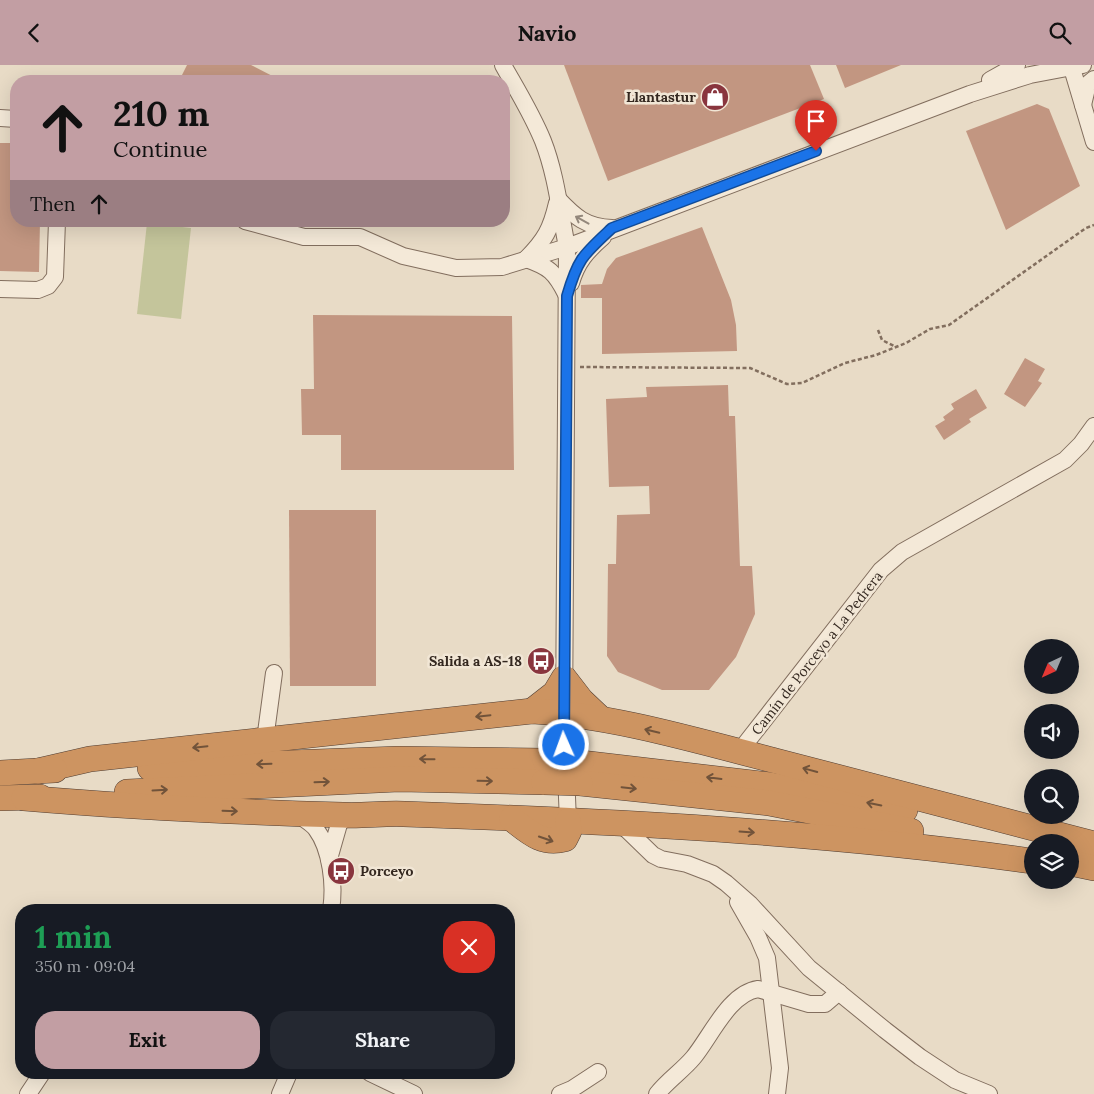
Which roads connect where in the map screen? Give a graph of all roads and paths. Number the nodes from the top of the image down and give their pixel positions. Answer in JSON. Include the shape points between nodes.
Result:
{"nodes":[{"id":1,"x":1017,"y":65,"type":"edge"},
{"id":2,"x":1075,"y":66,"type":"edge"},
{"id":3,"x":1044,"y":72,"type":"junction"},
{"id":4,"x":510,"y":77,"type":"edge"},
{"id":5,"x":1094,"y":79,"type":"edge"},
{"id":6,"x":970,"y":94,"type":"junction"},
{"id":7,"x":1082,"y":107,"type":"junction"},
{"id":8,"x":1094,"y":142,"type":"edge"},
{"id":9,"x":558,"y":199,"type":"junction"},
{"id":10,"x":1094,"y":225,"type":"edge"},
{"id":11,"x":57,"y":227,"type":"edge"},
{"id":12,"x":267,"y":227,"type":"edge"},
{"id":13,"x":612,"y":228,"type":"junction"},
{"id":14,"x":567,"y":247,"type":"junction"},
{"id":15,"x":526,"y":259,"type":"junction"},
{"id":16,"x":0,"y":289,"type":"edge"},
{"id":17,"x":567,"y":296,"type":"junction"},
{"id":18,"x":878,"y":330,"type":"dead end"},
{"id":19,"x":896,"y":347,"type":"junction"},
{"id":20,"x":578,"y":367,"type":"dead end"},
{"id":21,"x":1094,"y":426,"type":"edge"},
{"id":22,"x":274,"y":673,"type":"dead end"},
{"id":23,"x":564,"y":678,"type":"junction"},
{"id":24,"x":532,"y":711,"type":"junction"},
{"id":25,"x":600,"y":718,"type":"junction"},
{"id":26,"x":564,"y":719,"type":"junction"},
{"id":27,"x":265,"y":740,"type":"junction"},
{"id":28,"x":744,"y":753,"type":"junction"},
{"id":29,"x":38,"y":771,"type":"junction"},
{"id":30,"x":545,"y":772,"type":"junction"},
{"id":31,"x":0,"y":773,"type":"edge"},
{"id":32,"x":581,"y":773,"type":"junction"},
{"id":33,"x":12,"y":798,"type":"edge"},
{"id":34,"x":328,"y":816,"type":"junction"},
{"id":35,"x":568,"y":821,"type":"junction"},
{"id":36,"x":621,"y":824,"type":"junction"},
{"id":37,"x":646,"y":825,"type":"junction"},
{"id":38,"x":1094,"y":845,"type":"edge"},
{"id":39,"x":1024,"y":853,"type":"edge"},
{"id":40,"x":329,"y":859,"type":"junction"},
{"id":41,"x":1024,"y":860,"type":"edge"},
{"id":42,"x":687,"y":864,"type":"junction"},
{"id":43,"x":1079,"y":866,"type":"edge"},
{"id":44,"x":1094,"y":868,"type":"edge"},
{"id":45,"x":726,"y":883,"type":"junction"},
{"id":46,"x":332,"y":904,"type":"edge"},
{"id":47,"x":771,"y":992,"type":"junction"},
{"id":48,"x":839,"y":992,"type":"junction"},
{"id":49,"x":598,"y":1072,"type":"dead end"},
{"id":50,"x":38,"y":1079,"type":"edge"},
{"id":51,"x":286,"y":1079,"type":"edge"},
{"id":52,"x":383,"y":1079,"type":"edge"},
{"id":53,"x":28,"y":1094,"type":"edge"},
{"id":54,"x":280,"y":1094,"type":"edge"},
{"id":55,"x":414,"y":1094,"type":"edge"},
{"id":56,"x":560,"y":1094,"type":"edge"},
{"id":57,"x":657,"y":1094,"type":"edge"},
{"id":58,"x":777,"y":1094,"type":"edge"},
{"id":59,"x":989,"y":1094,"type":"edge"}],
"edges":[{"from":1,"to":6,"type":"street"},
{"from":2,"to":3,"type":"street"},
{"from":2,"to":7,"type":"street"},
{"from":3,"to":6,"type":"street"},
{"from":3,"to":7,"type":"street","via":[[1063,81]]},
{"from":4,"to":9,"type":"street","via":[[543,142]]},
{"from":5,"to":7,"type":"street","via":[[1088,84]]},
{"from":6,"to":13,"type":"street"},
{"from":7,"to":8,"type":"street"},
{"from":13,"to":9,"type":"street","one_way":true,"via":[[595,227],[574,215]]},
{"from":9,"to":14,"type":"street"},
{"from":9,"to":15,"type":"street","via":[[543,241]]},
{"from":10,"to":19,"type":"path","via":[[949,325],[930,329]]},
{"from":11,"to":16,"type":"street","via":[[55,277],[48,285],[38,290]]},
{"from":12,"to":15,"type":"street","via":[[304,237],[360,237],[403,256],[456,268],[502,267]]},
{"from":13,"to":14,"type":"street"},
{"from":13,"to":17,"type":"street","via":[[576,266]]},
{"from":14,"to":15,"type":"street"},
{"from":14,"to":17,"type":"street"},
{"from":15,"to":17,"type":"street","via":[[543,265],[556,275]]},
{"from":17,"to":23,"type":"street"},
{"from":18,"to":19,"type":"path","via":[[882,340]]},
{"from":19,"to":20,"type":"path","via":[[845,363],[802,383],[787,384],[750,368]]},
{"from":21,"to":28,"type":"street","name":"Camín de Porceyo a La Pedrera","via":[[1065,460],[902,552],[881,570],[746,743]]},
{"from":22,"to":27,"type":"street"},
{"from":23,"to":24,"type":"highway","via":[[555,693]]},
{"from":23,"to":25,"type":"highway"},
{"from":23,"to":26,"type":"street"},
{"from":24,"to":26,"type":"highway"},
{"from":24,"to":27,"type":"highway","one_way":true},
{"from":25,"to":26,"type":"highway"},
{"from":28,"to":25,"type":"highway","one_way":true},
{"from":26,"to":35,"type":"street"},
{"from":27,"to":29,"type":"highway","one_way":true,"via":[[90,759]]},
{"from":38,"to":28,"type":"highway","one_way":true},
{"from":30,"to":29,"type":"highway","one_way":true,"via":[[398,759]]},
{"from":29,"to":31,"type":"highway"},
{"from":30,"to":32,"type":"highway","bridge":true},
{"from":33,"to":30,"type":"highway","one_way":true},
{"from":38,"to":32,"type":"highway","one_way":true,"via":[[770,785]]},
{"from":32,"to":39,"type":"highway","one_way":true,"via":[[768,803]]},
{"from":33,"to":34,"type":"highway","one_way":true},
{"from":34,"to":35,"type":"highway","via":[[371,808],[401,814],[512,819],[551,843],[565,839],[569,831]]},
{"from":34,"to":40,"type":"street"},
{"from":34,"to":40,"type":"street","via":[[339,824]]},
{"from":35,"to":36,"type":"highway"},
{"from":36,"to":37,"type":"highway"},
{"from":36,"to":42,"type":"street","via":[[653,855]]},
{"from":37,"to":41,"type":"highway","one_way":true,"via":[[918,845]]},
{"from":37,"to":42,"type":"street","via":[[648,834],[659,847]]},
{"from":40,"to":46,"type":"street"},
{"from":42,"to":45,"type":"street"},
{"from":43,"to":44,"type":"highway"},
{"from":45,"to":47,"type":"street","via":[[767,958]]},
{"from":45,"to":48,"type":"street","via":[[809,968]]},
{"from":47,"to":48,"type":"street","via":[[809,1004],[825,1005]]},
{"from":47,"to":57,"type":"street","via":[[752,990],[730,1007],[694,1057]]},
{"from":47,"to":58,"type":"street","via":[[780,1068]]},
{"from":48,"to":59,"type":"street","via":[[920,1057],[955,1080]]},
{"from":49,"to":56,"type":"street"},
{"from":50,"to":53,"type":"street"},
{"from":51,"to":54,"type":"street"},
{"from":52,"to":55,"type":"street"}]}
